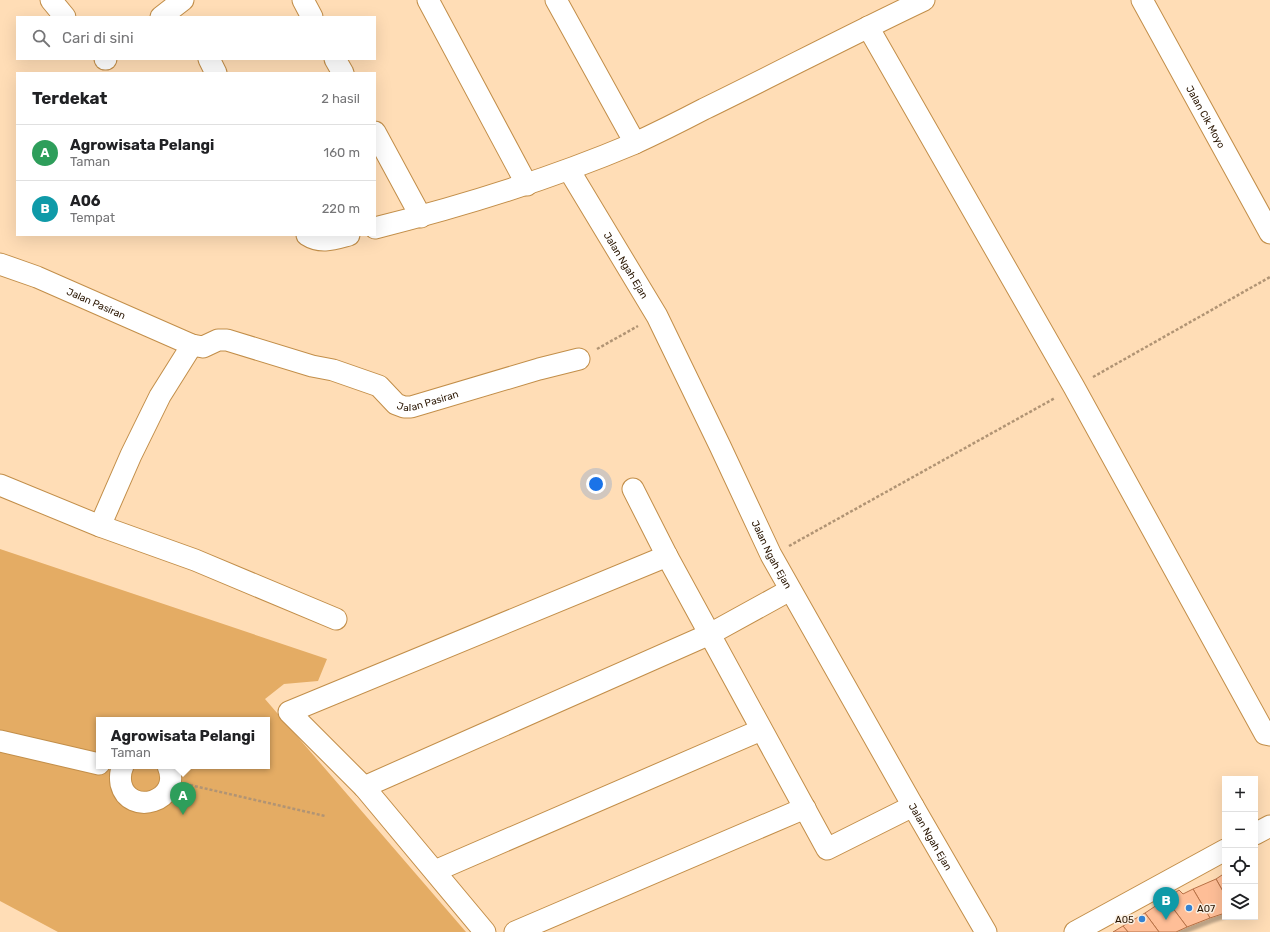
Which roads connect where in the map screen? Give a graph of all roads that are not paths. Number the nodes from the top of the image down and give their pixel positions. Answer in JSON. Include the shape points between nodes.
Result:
{"nodes":[{"id":1,"x":51,"y":0,"type":"edge"},
{"id":2,"x":303,"y":0,"type":"edge"},
{"id":3,"x":428,"y":0,"type":"edge"},
{"id":4,"x":556,"y":0,"type":"edge"},
{"id":5,"x":924,"y":0,"type":"edge"},
{"id":6,"x":1142,"y":0,"type":"edge"},
{"id":7,"x":183,"y":6,"type":"edge"},
{"id":8,"x":64,"y":16,"type":"edge"},
{"id":9,"x":163,"y":16,"type":"edge"},
{"id":10,"x":311,"y":16,"type":"edge"},
{"id":11,"x":868,"y":26,"type":"junction"},
{"id":12,"x":210,"y":60,"type":"edge"},
{"id":13,"x":336,"y":60,"type":"edge"},
{"id":14,"x":216,"y":72,"type":"edge"},
{"id":15,"x":342,"y":72,"type":"edge"},
{"id":16,"x":376,"y":134,"type":"edge"},
{"id":17,"x":635,"y":143,"type":"junction"},
{"id":18,"x":569,"y":170,"type":"junction"},
{"id":19,"x":527,"y":185,"type":"junction"},
{"id":20,"x":422,"y":217,"type":"junction"},
{"id":21,"x":376,"y":228,"type":"edge"},
{"id":22,"x":1270,"y":234,"type":"edge"},
{"id":23,"x":309,"y":236,"type":"edge"},
{"id":24,"x":345,"y":236,"type":"edge"},
{"id":25,"x":0,"y":264,"type":"edge"},
{"id":26,"x":192,"y":345,"type":"junction"},
{"id":27,"x":579,"y":358,"type":"road end"},
{"id":28,"x":0,"y":485,"type":"edge"},
{"id":29,"x":633,"y":489,"type":"dead end"},
{"id":30,"x":100,"y":526,"type":"junction"},
{"id":31,"x":667,"y":556,"type":"junction"},
{"id":32,"x":790,"y":590,"type":"junction"},
{"id":33,"x":336,"y":619,"type":"dead end"},
{"id":34,"x":710,"y":634,"type":"junction"},
{"id":35,"x":761,"y":730,"type":"junction"},
{"id":36,"x":1270,"y":735,"type":"edge"},
{"id":37,"x":0,"y":741,"type":"edge"},
{"id":38,"x":96,"y":763,"type":"edge"},
{"id":39,"x":118,"y":769,"type":"edge"},
{"id":40,"x":169,"y":773,"type":"edge"},
{"id":41,"x":364,"y":787,"type":"junction"},
{"id":42,"x":913,"y":806,"type":"junction"},
{"id":43,"x":805,"y":808,"type":"junction"},
{"id":44,"x":1270,"y":826,"type":"edge"},
{"id":45,"x":1258,"y":832,"type":"edge"},
{"id":46,"x":1222,"y":852,"type":"edge"},
{"id":47,"x":435,"y":871,"type":"junction"},
{"id":48,"x":485,"y":932,"type":"edge"},
{"id":49,"x":515,"y":932,"type":"edge"},
{"id":50,"x":986,"y":932,"type":"edge"},
{"id":51,"x":1075,"y":932,"type":"edge"}],
"edges":[{"from":1,"to":8,"type":"street"},
{"from":2,"to":10,"type":"street"},
{"from":3,"to":19,"type":"street"},
{"from":4,"to":17,"type":"street"},
{"from":5,"to":11,"type":"street"},
{"from":6,"to":22,"type":"street","name":"Jalan Cik Moyo"},
{"from":7,"to":9,"type":"street"},
{"from":11,"to":17,"type":"street","via":[[785,70]]},
{"from":11,"to":36,"type":"street","via":[[1074,387],[1265,734]]},
{"from":12,"to":14,"type":"street"},
{"from":13,"to":15,"type":"street"},
{"from":16,"to":20,"type":"street"},
{"from":17,"to":18,"type":"street"},
{"from":18,"to":19,"type":"street"},
{"from":18,"to":32,"type":"street","name":"Jalan Ngah Ejan","via":[[657,316],[771,556]]},
{"from":19,"to":20,"type":"street"},
{"from":20,"to":21,"type":"street"},
{"from":23,"to":24,"type":"street","via":[[326,241]]},
{"from":25,"to":26,"type":"street","name":"Jalan Pasiran","via":[[38,277]]},
{"from":26,"to":27,"type":"street","name":"Jalan Pasiran","via":[[203,347],[218,340],[227,340],[333,370],[379,386],[396,404],[404,407]]},
{"from":26,"to":30,"type":"street","via":[[160,396]]},
{"from":28,"to":30,"type":"street"},
{"from":29,"to":31,"type":"street"},
{"from":30,"to":33,"type":"street","via":[[195,560]]},
{"from":31,"to":34,"type":"street"},
{"from":31,"to":41,"type":"street","via":[[289,712]]},
{"from":32,"to":34,"type":"street"},
{"from":32,"to":42,"type":"street","name":"Jalan Ngah Ejan"},
{"from":34,"to":35,"type":"street"},
{"from":34,"to":41,"type":"street"},
{"from":35,"to":43,"type":"street"},
{"from":35,"to":47,"type":"street"},
{"from":37,"to":38,"type":"street"},
{"from":39,"to":40,"type":"street","via":[[126,793],[140,802],[156,800],[163,795],[168,789]]},
{"from":41,"to":47,"type":"street"},
{"from":42,"to":43,"type":"street","via":[[827,849]]},
{"from":42,"to":50,"type":"street","name":"Jalan Ngah Ejan"},
{"from":43,"to":49,"type":"street"},
{"from":44,"to":45,"type":"street"},
{"from":46,"to":51,"type":"street"},
{"from":47,"to":48,"type":"street"}]}
